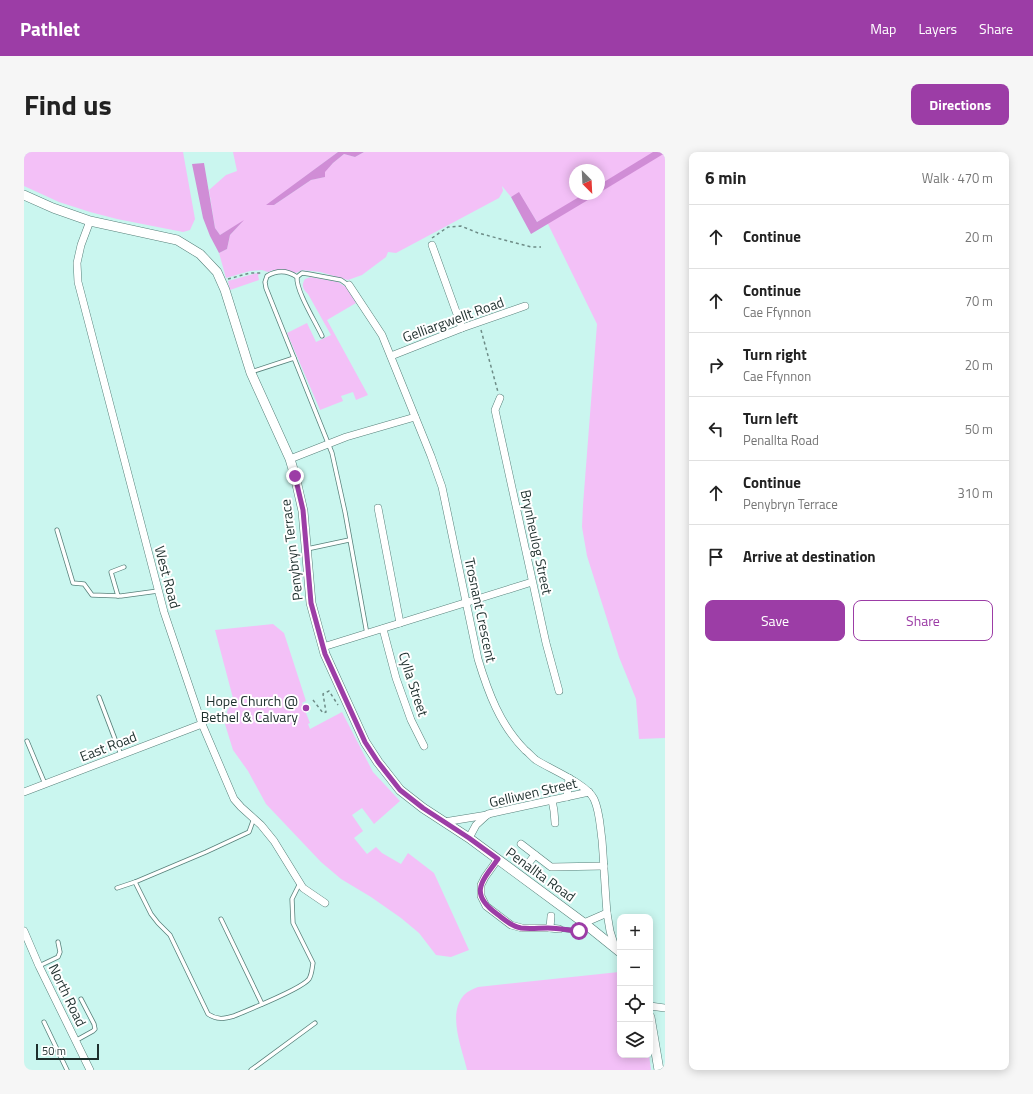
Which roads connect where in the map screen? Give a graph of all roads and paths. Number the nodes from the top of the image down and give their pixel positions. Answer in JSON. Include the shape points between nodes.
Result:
{"nodes":[{"id":1,"x":24,"y":195,"type":"edge"},
{"id":2,"x":90,"y":221,"type":"junction"},
{"id":3,"x":432,"y":245,"type":"joint"},
{"id":4,"x":541,"y":247,"type":"dead end"},
{"id":5,"x":267,"y":276,"type":"junction"},
{"id":6,"x":297,"y":277,"type":"junction"},
{"id":7,"x":221,"y":282,"type":"junction"},
{"id":8,"x":349,"y":286,"type":"joint"},
{"id":9,"x":525,"y":306,"type":"dead end"},
{"id":10,"x":479,"y":322,"type":"junction"},
{"id":11,"x":462,"y":328,"type":"junction"},
{"id":12,"x":322,"y":336,"type":"dead end"},
{"id":13,"x":391,"y":356,"type":"junction"},
{"id":14,"x":294,"y":358,"type":"junction"},
{"id":15,"x":250,"y":373,"type":"junction"},
{"id":16,"x":500,"y":398,"type":"joint"},
{"id":17,"x":415,"y":417,"type":"junction"},
{"id":18,"x":328,"y":444,"type":"junction"},
{"id":19,"x":290,"y":459,"type":"junction"},
{"id":20,"x":378,"y":508,"type":"dead end"},
{"id":21,"x":56,"y":530,"type":"dead end"},
{"id":22,"x":349,"y":540,"type":"junction"},
{"id":23,"x":307,"y":549,"type":"junction"},
{"id":24,"x":124,"y":567,"type":"dead end"},
{"id":25,"x":532,"y":582,"type":"junction"},
{"id":26,"x":158,"y":591,"type":"junction"},
{"id":27,"x":118,"y":596,"type":"junction"},
{"id":28,"x":466,"y":603,"type":"junction"},
{"id":29,"x":400,"y":624,"type":"junction"},
{"id":30,"x":383,"y":629,"type":"junction"},
{"id":31,"x":367,"y":634,"type":"junction"},
{"id":32,"x":323,"y":647,"type":"junction"},
{"id":33,"x":559,"y":691,"type":"dead end"},
{"id":34,"x":98,"y":697,"type":"dead end"},
{"id":35,"x":314,"y":700,"type":"dead end"},
{"id":36,"x":348,"y":705,"type":"junction"},
{"id":37,"x":202,"y":724,"type":"junction"},
{"id":38,"x":27,"y":741,"type":"dead end"},
{"id":39,"x":424,"y":746,"type":"dead end"},
{"id":40,"x":121,"y":755,"type":"junction"},
{"id":41,"x":569,"y":778,"type":"junction"},
{"id":42,"x":45,"y":784,"type":"junction"},
{"id":43,"x":24,"y":792,"type":"edge"},
{"id":44,"x":589,"y":792,"type":"junction"},
{"id":45,"x":567,"y":797,"type":"junction"},
{"id":46,"x":552,"y":800,"type":"junction"},
{"id":47,"x":488,"y":814,"type":"junction"},
{"id":48,"x":254,"y":818,"type":"junction"},
{"id":49,"x":444,"y":822,"type":"junction"},
{"id":50,"x":555,"y":823,"type":"dead end"},
{"id":51,"x":469,"y":838,"type":"junction"},
{"id":52,"x":521,"y":844,"type":"dead end"},
{"id":53,"x":535,"y":855,"type":"junction"},
{"id":54,"x":498,"y":859,"type":"junction"},
{"id":55,"x":527,"y":866,"type":"dead end"},
{"id":56,"x":604,"y":866,"type":"junction"},
{"id":57,"x":135,"y":882,"type":"junction"},
{"id":58,"x":300,"y":882,"type":"junction"},
{"id":59,"x":117,"y":888,"type":"dead end"},
{"id":60,"x":325,"y":903,"type":"dead end"},
{"id":61,"x":606,"y":914,"type":"junction"},
{"id":62,"x":551,"y":916,"type":"dead end"},
{"id":63,"x":221,"y":919,"type":"dead end"},
{"id":64,"x":584,"y":923,"type":"junction"},
{"id":65,"x":550,"y":928,"type":"junction"},
{"id":66,"x":559,"y":929,"type":"joint"},
{"id":67,"x":24,"y":931,"type":"edge"},
{"id":68,"x":579,"y":931,"type":"dead end"},
{"id":69,"x":58,"y":942,"type":"dead end"},
{"id":70,"x":617,"y":947,"type":"edge"},
{"id":71,"x":617,"y":948,"type":"edge"},
{"id":72,"x":39,"y":966,"type":"junction"},
{"id":73,"x":81,"y":999,"type":"dead end"},
{"id":74,"x":262,"y":1004,"type":"junction"},
{"id":75,"x":653,"y":1006,"type":"edge"},
{"id":76,"x":665,"y":1008,"type":"edge"},
{"id":77,"x":44,"y":1022,"type":"dead end"},
{"id":78,"x":651,"y":1022,"type":"edge"},
{"id":79,"x":315,"y":1023,"type":"dead end"},
{"id":80,"x":75,"y":1041,"type":"junction"},
{"id":81,"x":67,"y":1070,"type":"edge"},
{"id":82,"x":90,"y":1070,"type":"edge"},
{"id":83,"x":251,"y":1070,"type":"edge"},
{"id":84,"x":659,"y":1070,"type":"edge"}],
"edges":[{"from":1,"to":2,"type":"street","name":"Penybryn Terrace"},
{"from":2,"to":7,"type":"street","name":"Penybryn Terrace","via":[[177,240],[200,254],[217,272]]},
{"from":2,"to":26,"type":"street","name":"West Road","via":[[76,263],[78,282]]},
{"from":3,"to":4,"type":"path","via":[[432,238],[437,234],[448,227],[460,226],[531,247]]},
{"from":3,"to":11,"type":"street"},
{"from":5,"to":6,"type":"lane","via":[[275,271],[291,272]]},
{"from":5,"to":7,"type":"path","via":[[265,273],[250,273]]},
{"from":5,"to":14,"type":"lane","via":[[266,288]]},
{"from":6,"to":8,"type":"lane","via":[[302,273],[309,274],[341,280]]},
{"from":6,"to":12,"type":"lane","via":[[301,294]]},
{"from":7,"to":15,"type":"street","name":"Penybryn Terrace"},
{"from":8,"to":13,"type":"street","name":"Trosnant Crescent","via":[[382,335]]},
{"from":9,"to":10,"type":"street","name":"Gelliargwellt Road"},
{"from":10,"to":11,"type":"street","name":"Gelliargwellt Road"},
{"from":10,"to":16,"type":"path"},
{"from":11,"to":13,"type":"street","name":"Gelliargwellt Road"},
{"from":13,"to":17,"type":"street","name":"Trosnant Crescent"},
{"from":14,"to":15,"type":"lane"},
{"from":14,"to":18,"type":"lane"},
{"from":15,"to":19,"type":"street","name":"Penybryn Terrace"},
{"from":16,"to":25,"type":"street","name":"Brynheulog Street","via":[[495,410]]},
{"from":17,"to":18,"type":"street"},
{"from":17,"to":28,"type":"street","name":"Trosnant Crescent","via":[[442,487]]},
{"from":18,"to":19,"type":"street"},
{"from":18,"to":22,"type":"lane","via":[[345,512]]},
{"from":19,"to":23,"type":"street","name":"Penybryn Terrace","via":[[303,510]]},
{"from":20,"to":29,"type":"street"},
{"from":21,"to":27,"type":"lane","via":[[73,583],[84,584],[92,595]]},
{"from":22,"to":23,"type":"lane"},
{"from":22,"to":31,"type":"lane"},
{"from":23,"to":32,"type":"street","name":"Penybryn Terrace","via":[[311,603]]},
{"from":24,"to":27,"type":"lane","via":[[111,572]]},
{"from":25,"to":28,"type":"street"},
{"from":25,"to":33,"type":"street","name":"Brynheulog Street"},
{"from":26,"to":27,"type":"lane"},
{"from":26,"to":37,"type":"street","name":"West Road"},
{"from":28,"to":29,"type":"street"},
{"from":28,"to":41,"type":"street","name":"Trosnant Crescent","via":[[481,672],[501,716],[518,742],[535,759]]},
{"from":29,"to":30,"type":"street"},
{"from":30,"to":31,"type":"street"},
{"from":30,"to":39,"type":"street","name":"Cylla Street","via":[[396,678],[411,720]]},
{"from":31,"to":32,"type":"street"},
{"from":32,"to":36,"type":"street","name":"Penybryn Terrace"},
{"from":34,"to":40,"type":"lane"},
{"from":35,"to":36,"type":"path","via":[[323,713],[326,712],[323,694],[328,691],[340,708]]},
{"from":36,"to":49,"type":"street","name":"Penybryn Terrace","via":[[365,742],[400,790]]},
{"from":37,"to":40,"type":"street","name":"East Road"},
{"from":37,"to":48,"type":"street","name":"West Road","via":[[234,799]]},
{"from":38,"to":42,"type":"lane"},
{"from":40,"to":42,"type":"street","name":"East Road"},
{"from":41,"to":44,"type":"street","name":"Trosnant Crescent"},
{"from":41,"to":45,"type":"street"},
{"from":42,"to":43,"type":"street","name":"East Road"},
{"from":44,"to":45,"type":"street","name":"Gelliwen Street"},
{"from":44,"to":56,"type":"street","name":"Trosnant Crescent","via":[[594,798],[600,818]]},
{"from":45,"to":46,"type":"street","name":"Gelliwen Street"},
{"from":46,"to":47,"type":"street","name":"Gelliwen Street"},
{"from":46,"to":50,"type":"street"},
{"from":47,"to":49,"type":"street"},
{"from":47,"to":51,"type":"street","name":"Gelliwen Street","via":[[476,825]]},
{"from":48,"to":57,"type":"lane","via":[[249,832]]},
{"from":48,"to":58,"type":"street","name":"West Road","via":[[274,841]]},
{"from":49,"to":51,"type":"street","name":"Penallta Road"},
{"from":51,"to":54,"type":"street","name":"Penallta Road"},
{"from":52,"to":53,"type":"street"},
{"from":53,"to":55,"type":"street"},
{"from":53,"to":56,"type":"street","via":[[551,867]]},
{"from":54,"to":64,"type":"street","name":"Penallta Road"},
{"from":54,"to":65,"type":"street","via":[[481,885],[481,896],[486,906],[511,925],[522,928]]},
{"from":56,"to":61,"type":"street","name":"Trosnant Crescent"},
{"from":57,"to":59,"type":"lane"},
{"from":57,"to":74,"type":"lane","via":[[151,914],[170,935],[208,1014],[216,1019],[226,1018]]},
{"from":58,"to":60,"type":"street","name":"West Road","via":[[303,888]]},
{"from":58,"to":74,"type":"lane","via":[[292,899],[293,923],[312,964],[312,970],[308,980]]},
{"from":61,"to":64,"type":"street"},
{"from":61,"to":70,"type":"street","name":"Trosnant Crescent"},
{"from":62,"to":65,"type":"street"},
{"from":63,"to":74,"type":"lane"},
{"from":64,"to":71,"type":"street","name":"Penallta Road"},
{"from":65,"to":66,"type":"street"},
{"from":66,"to":68,"type":"lane"},
{"from":67,"to":72,"type":"street","name":"North Road"},
{"from":69,"to":72,"type":"lane","via":[[58,957]]},
{"from":72,"to":80,"type":"street","name":"North Road"},
{"from":73,"to":80,"type":"lane","via":[[95,1029]]},
{"from":75,"to":76,"type":"street"},
{"from":77,"to":81,"type":"lane"},
{"from":78,"to":84,"type":"street"},
{"from":79,"to":83,"type":"lane"},
{"from":80,"to":82,"type":"street","name":"North Road"}]}
